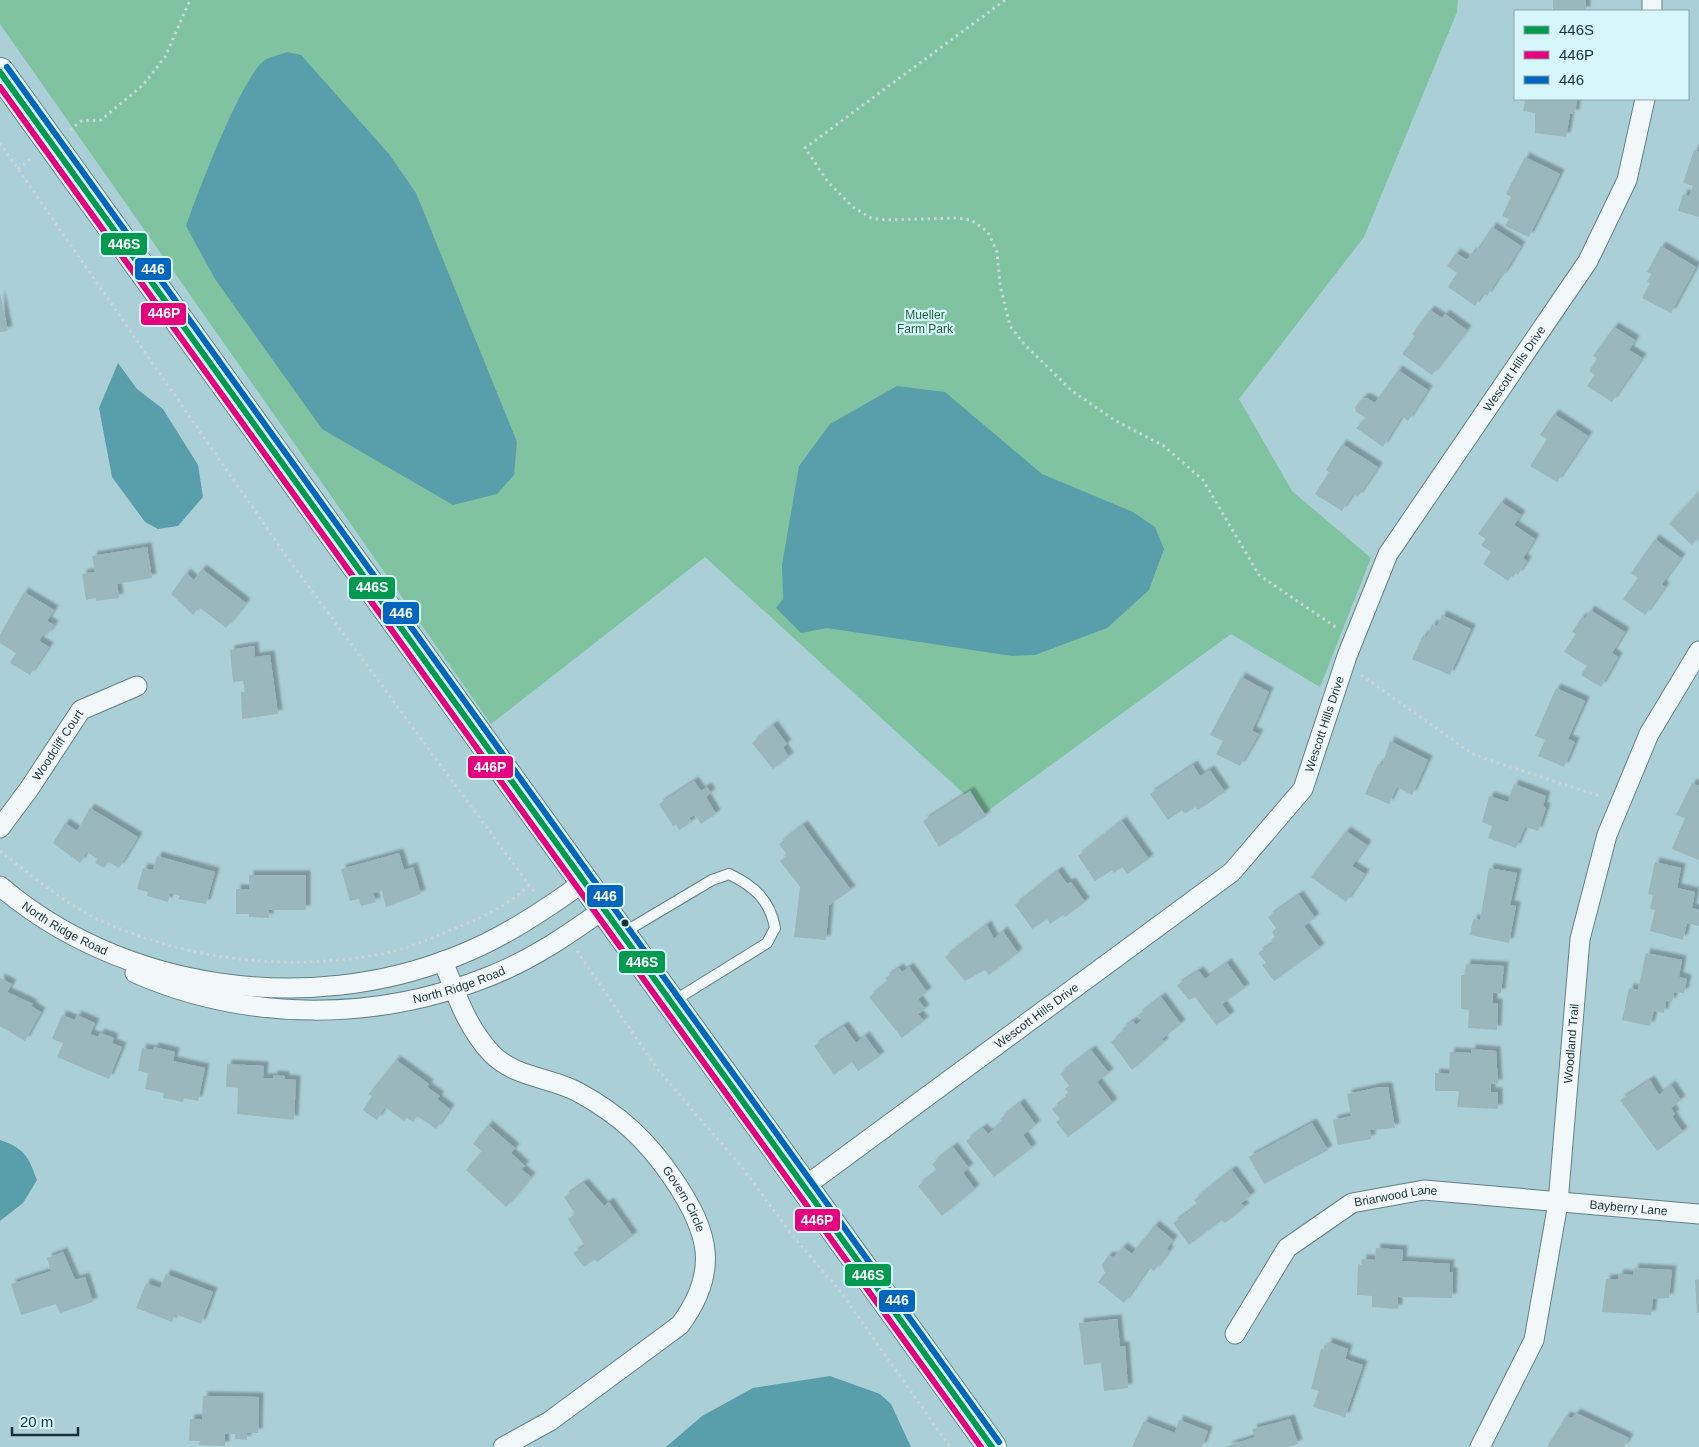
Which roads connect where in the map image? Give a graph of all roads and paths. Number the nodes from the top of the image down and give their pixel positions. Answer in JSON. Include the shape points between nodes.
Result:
{"nodes":[{"id":1,"x":190,"y":0,"type":"edge"},
{"id":2,"x":1005,"y":0,"type":"edge"},
{"id":3,"x":0,"y":72,"type":"edge"},
{"id":4,"x":1645,"y":100,"type":"edge"},
{"id":5,"x":0,"y":143,"type":"edge"},
{"id":6,"x":52,"y":144,"type":"junction"},
{"id":7,"x":18,"y":169,"type":"junction"},
{"id":8,"x":1337,"y":628,"type":"dead end"},
{"id":9,"x":1699,"y":651,"type":"edge"},
{"id":10,"x":1347,"y":656,"type":"junction"},
{"id":11,"x":137,"y":686,"type":"dead end"},
{"id":12,"x":1621,"y":804,"type":"junction"},
{"id":13,"x":0,"y":828,"type":"edge"},
{"id":14,"x":0,"y":851,"type":"edge"},
{"id":15,"x":584,"y":882,"type":"junction"},
{"id":16,"x":530,"y":885,"type":"junction"},
{"id":17,"x":0,"y":886,"type":"edge"},
{"id":18,"x":24,"y":906,"type":"junction"},
{"id":19,"x":547,"y":908,"type":"junction"},
{"id":20,"x":604,"y":909,"type":"junction"},
{"id":21,"x":622,"y":934,"type":"junction"},
{"id":22,"x":566,"y":935,"type":"junction"},
{"id":23,"x":444,"y":961,"type":"junction"},
{"id":24,"x":454,"y":989,"type":"junction"},
{"id":25,"x":671,"y":1003,"type":"junction"},
{"id":26,"x":804,"y":1187,"type":"junction"},
{"id":27,"x":1558,"y":1203,"type":"junction"},
{"id":28,"x":1699,"y":1214,"type":"edge"},
{"id":29,"x":1235,"y":1334,"type":"dead end"},
{"id":30,"x":503,"y":1447,"type":"edge"},
{"id":31,"x":950,"y":1447,"type":"edge"},
{"id":32,"x":992,"y":1447,"type":"edge"},
{"id":33,"x":1480,"y":1447,"type":"edge"}],
"edges":[{"from":1,"to":6,"type":"path","via":[[165,57],[143,85],[101,120],[81,121]]},
{"from":2,"to":8,"type":"path","via":[[805,148],[828,182],[853,208],[871,218],[957,218],[971,220],[988,232],[997,252],[1000,285],[1010,326],[1025,345],[1072,391],[1116,421],[1164,446],[1204,480],[1259,575]]},
{"from":3,"to":6,"type":"street"},
{"from":4,"to":10,"type":"street","name":"Wescott Hills Drive","via":[[1626,180],[1588,261],[1388,554]]},
{"from":5,"to":7,"type":"path"},
{"from":6,"to":7,"type":"path"},
{"from":6,"to":15,"type":"street"},
{"from":7,"to":16,"type":"path","via":[[284,553]]},
{"from":9,"to":12,"type":"street","name":"Woodland Trail","via":[[1649,734]]},
{"from":10,"to":12,"type":"path","via":[[1360,675],[1474,755]]},
{"from":10,"to":26,"type":"street","name":"Wescott Hills Drive","via":[[1303,789],[1232,872]]},
{"from":11,"to":13,"type":"street","name":"Woodcliff Court","via":[[82,710]]},
{"from":12,"to":27,"type":"street","name":"Woodland Trail","via":[[1607,835],[1580,939]]},
{"from":14,"to":16,"type":"path","via":[[30,876],[105,923],[199,954],[244,961],[288,962],[377,955],[459,927],[506,904]]},
{"from":15,"to":19,"type":"street","name":"North Ridge Road"},
{"from":15,"to":20,"type":"street"},
{"from":16,"to":19,"type":"path"},
{"from":17,"to":18,"type":"street"},
{"from":18,"to":23,"type":"street","name":"North Ridge Road","via":[[85,942],[122,958],[160,970],[239,985],[270,988],[342,985],[381,979]]},
{"from":18,"to":24,"type":"street","name":"North Ridge Road","via":[[65,937],[114,964],[165,986],[226,1002],[290,1010],[346,1010],[409,1001]]},
{"from":19,"to":23,"type":"street","name":"North Ridge Road","via":[[486,943]]},
{"from":20,"to":21,"type":"street"},
{"from":20,"to":22,"type":"street","name":"North Ridge Road"},
{"from":21,"to":25,"type":"street"},
{"from":21,"to":25,"type":"lane","via":[[712,880],[729,874],[747,882],[762,895],[775,928],[767,943]]},
{"from":22,"to":24,"type":"street","name":"North Ridge Road","via":[[522,962]]},
{"from":22,"to":31,"type":"path","via":[[658,1070],[740,1165],[796,1240],[840,1291]]},
{"from":23,"to":24,"type":"street","name":"Govern Circle"},
{"from":24,"to":30,"type":"street","name":"Govern Circle","via":[[464,1015],[493,1055],[515,1070],[575,1091],[635,1130],[660,1159],[696,1214],[706,1253],[699,1292],[680,1325],[550,1421]]},
{"from":25,"to":26,"type":"street"},
{"from":26,"to":32,"type":"street"},
{"from":27,"to":28,"type":"street","name":"Bayberry Lane"},
{"from":27,"to":29,"type":"street","name":"Briarwood Lane","via":[[1424,1190],[1352,1203],[1288,1248]]},
{"from":27,"to":33,"type":"street","name":"Woodland Trail","via":[[1534,1340]]}]}
